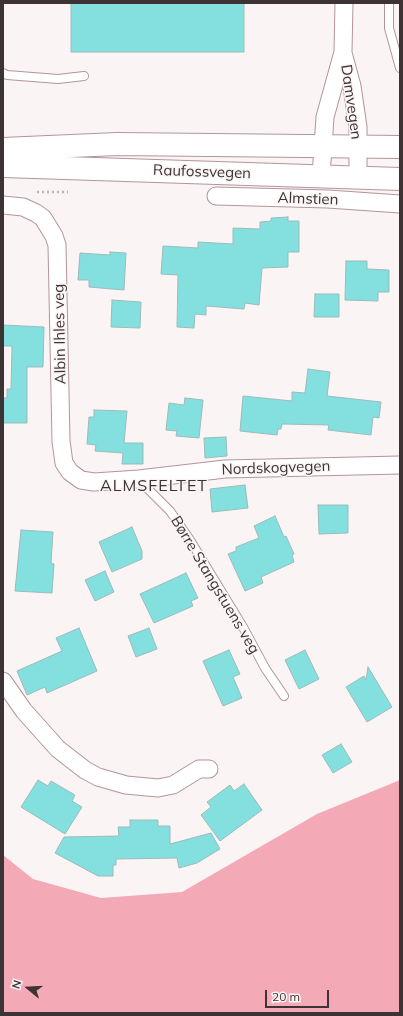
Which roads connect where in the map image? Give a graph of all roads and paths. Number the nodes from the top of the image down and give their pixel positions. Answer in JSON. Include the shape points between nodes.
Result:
{"nodes":[{"id":1,"x":344,"y":3,"type":"edge"},
{"id":2,"x":389,"y":3,"type":"edge"},
{"id":3,"x":343,"y":52,"type":"junction"},
{"id":4,"x":400,"y":68,"type":"edge"},
{"id":5,"x":3,"y":73,"type":"edge"},
{"id":6,"x":84,"y":76,"type":"dead end"},
{"id":7,"x":358,"y":145,"type":"junction"},
{"id":8,"x":323,"y":146,"type":"junction"},
{"id":9,"x":400,"y":147,"type":"edge"},
{"id":10,"x":3,"y":149,"type":"edge"},
{"id":11,"x":3,"y":166,"type":"edge"},
{"id":12,"x":321,"y":176,"type":"junction"},
{"id":13,"x":358,"y":177,"type":"junction"},
{"id":14,"x":400,"y":179,"type":"edge"},
{"id":15,"x":216,"y":196,"type":"dead end"},
{"id":16,"x":400,"y":204,"type":"edge"},
{"id":17,"x":3,"y":205,"type":"edge"},
{"id":18,"x":64,"y":463,"type":"joint"},
{"id":19,"x":400,"y":465,"type":"edge"},
{"id":20,"x":139,"y":479,"type":"junction"},
{"id":21,"x":3,"y":681,"type":"edge"},
{"id":22,"x":284,"y":696,"type":"dead end"},
{"id":23,"x":210,"y":769,"type":"dead end"}],
"edges":[{"from":1,"to":3,"type":"street","name":"Damvegen"},
{"from":2,"to":4,"type":"lane","via":[[389,28]]},
{"from":3,"to":7,"type":"street","name":"Damvegen","via":[[352,86]]},
{"from":3,"to":8,"type":"street","name":"Damvegen","via":[[325,117]]},
{"from":5,"to":6,"type":"lane","via":[[58,79]]},
{"from":7,"to":8,"type":"main road","name":"Raufossvegen"},
{"from":7,"to":9,"type":"main road","name":"Raufossvegen"},
{"from":7,"to":13,"type":"street","name":"Damvegen"},
{"from":8,"to":10,"type":"main road","name":"Raufossvegen","via":[[117,144]]},
{"from":8,"to":12,"type":"street","name":"Damvegen"},
{"from":11,"to":12,"type":"main road","name":"Raufossvegen"},
{"from":12,"to":13,"type":"main road","name":"Raufossvegen"},
{"from":13,"to":14,"type":"main road","name":"Raufossvegen"},
{"from":15,"to":16,"type":"street","name":"Almstien"},
{"from":17,"to":18,"type":"street","name":"Albin Ihles veg","via":[[23,207],[43,218],[54,236],[58,250],[61,441]]},
{"from":18,"to":20,"type":"street","name":"Nordskogvegen","via":[[70,472],[81,480],[94,482]]},
{"from":19,"to":20,"type":"street","name":"Nordskogvegen","via":[[225,469]]},
{"from":20,"to":22,"type":"lane","name":"Børre Stangstuens veg","via":[[170,511],[190,540]]},
{"from":21,"to":23,"type":"street","via":[[24,711],[58,749],[98,777],[126,785],[158,788],[173,785],[199,769]]}]}
